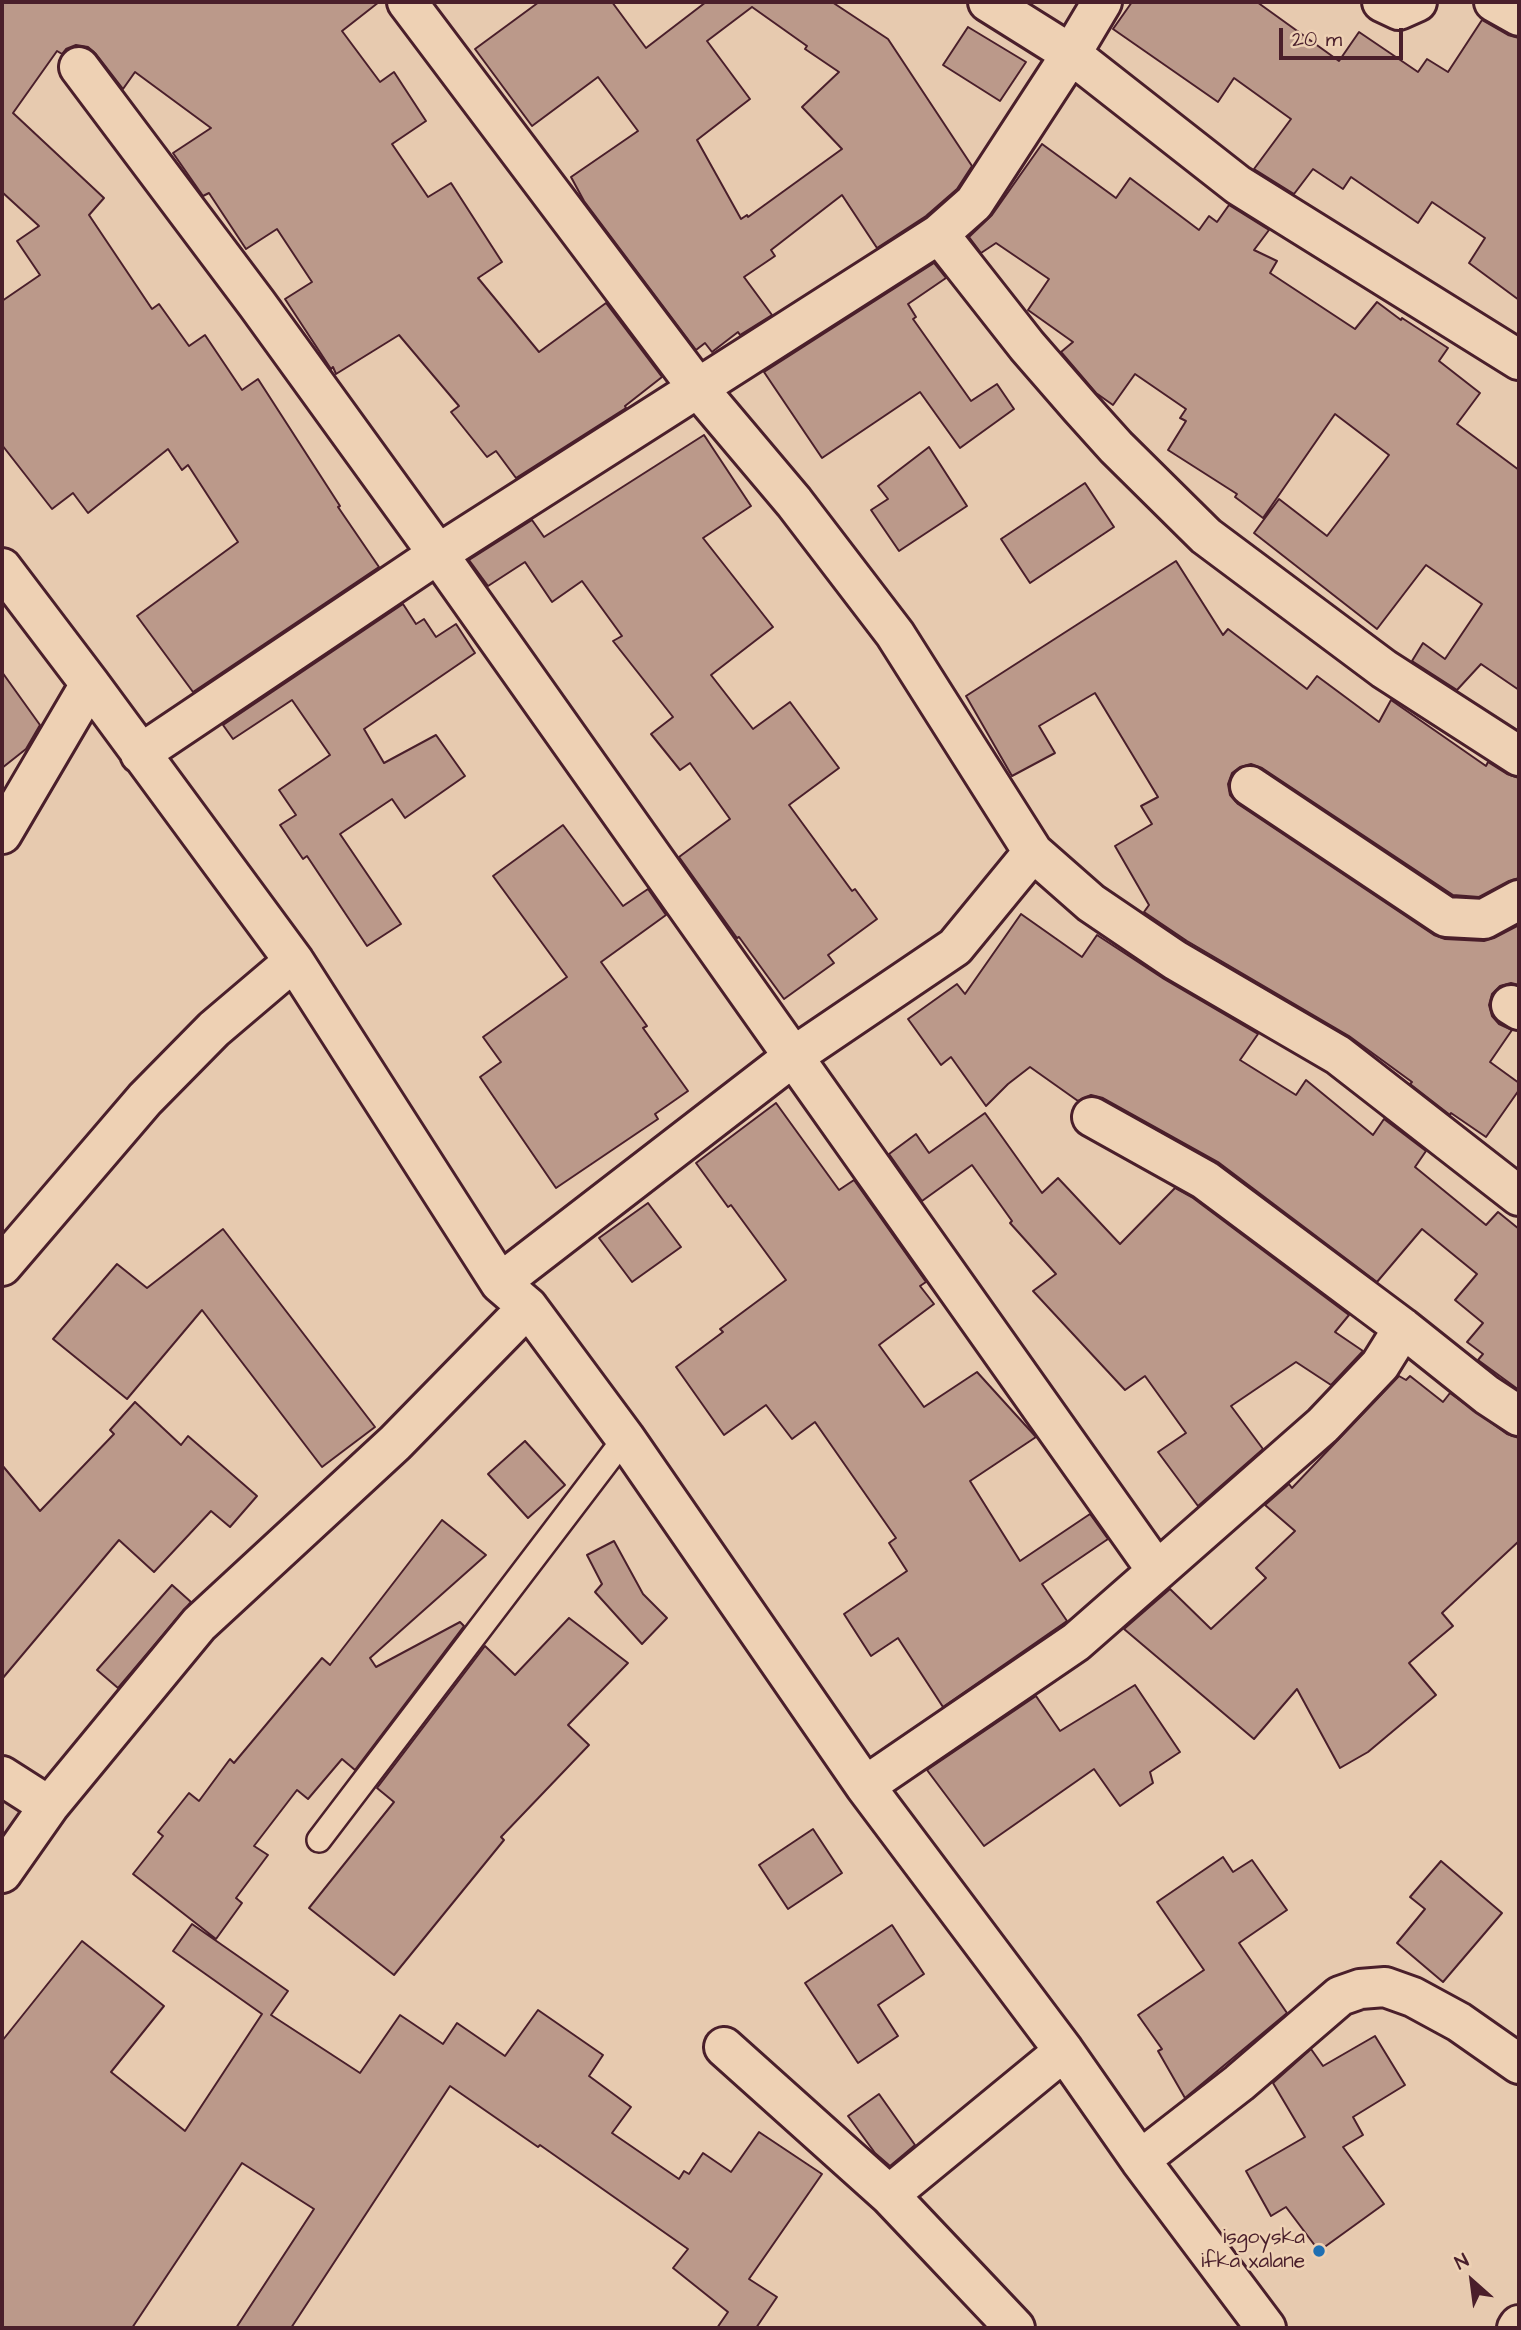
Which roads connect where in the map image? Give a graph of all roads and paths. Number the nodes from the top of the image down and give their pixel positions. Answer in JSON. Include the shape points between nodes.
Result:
{"nodes":[{"id":1,"x":407,"y":2,"type":"edge"},
{"id":2,"x":988,"y":2,"type":"edge"},
{"id":3,"x":1102,"y":2,"type":"edge"},
{"id":4,"x":1382,"y":2,"type":"edge"},
{"id":5,"x":1417,"y":2,"type":"edge"},
{"id":6,"x":1494,"y":2,"type":"edge"},
{"id":7,"x":1519,"y":16,"type":"edge"},
{"id":8,"x":1071,"y":54,"type":"junction"},
{"id":9,"x":79,"y":67,"type":"dead end"},
{"id":10,"x":939,"y":234,"type":"junction"},
{"id":11,"x":1519,"y":360,"type":"edge"},
{"id":12,"x":696,"y":387,"type":"junction"},
{"id":13,"x":438,"y":554,"type":"junction"},
{"id":14,"x":2,"y":568,"type":"edge"},
{"id":15,"x":90,"y":684,"type":"junction"},
{"id":16,"x":141,"y":754,"type":"junction"},
{"id":17,"x":1519,"y":757,"type":"edge"},
{"id":18,"x":1250,"y":786,"type":"dead end"},
{"id":19,"x":2,"y":834,"type":"edge"},
{"id":20,"x":1033,"y":852,"type":"junction"},
{"id":21,"x":1519,"y":900,"type":"edge"},
{"id":22,"x":294,"y":961,"type":"junction"},
{"id":23,"x":794,"y":1056,"type":"junction"},
{"id":24,"x":1092,"y":1117,"type":"dead end"},
{"id":25,"x":1519,"y":1196,"type":"edge"},
{"id":26,"x":2,"y":1266,"type":"edge"},
{"id":27,"x":500,"y":1283,"type":"junction"},
{"id":28,"x":528,"y":1307,"type":"junction"},
{"id":29,"x":1403,"y":1328,"type":"junction"},
{"id":30,"x":1519,"y":1416,"type":"edge"},
{"id":31,"x":625,"y":1438,"type":"junction"},
{"id":32,"x":1157,"y":1572,"type":"junction"},
{"id":33,"x":2,"y":1776,"type":"edge"},
{"id":34,"x":865,"y":1786,"type":"junction"},
{"id":35,"x":49,"y":1806,"type":"junction"},
{"id":36,"x":319,"y":1840,"type":"dead end"},
{"id":37,"x":2,"y":1872,"type":"edge"},
{"id":38,"x":724,"y":2047,"type":"dead end"},
{"id":39,"x":1063,"y":2051,"type":"junction"},
{"id":40,"x":1519,"y":2064,"type":"edge"},
{"id":41,"x":1140,"y":2160,"type":"junction"},
{"id":42,"x":889,"y":2195,"type":"junction"},
{"id":43,"x":1015,"y":2328,"type":"edge"},
{"id":44,"x":1266,"y":2328,"type":"edge"}],
"edges":[{"from":1,"to":12,"type":"street"},
{"from":2,"to":8,"type":"street"},
{"from":3,"to":8,"type":"street"},
{"from":4,"to":5,"type":"street","via":[[1399,10]]},
{"from":6,"to":7,"type":"street"},
{"from":8,"to":10,"type":"street","via":[[974,202]]},
{"from":8,"to":11,"type":"street","via":[[1238,184]]},
{"from":9,"to":13,"type":"street"},
{"from":10,"to":12,"type":"street"},
{"from":10,"to":17,"type":"street","via":[[1080,407],[1206,536],[1384,669]]},
{"from":12,"to":13,"type":"street"},
{"from":12,"to":20,"type":"street","via":[[794,502],[895,634]]},
{"from":13,"to":16,"type":"street"},
{"from":13,"to":23,"type":"street"},
{"from":14,"to":15,"type":"street"},
{"from":15,"to":16,"type":"street"},
{"from":15,"to":19,"type":"street"},
{"from":16,"to":22,"type":"street"},
{"from":18,"to":21,"type":"street","via":[[1446,917],[1483,919]]},
{"from":20,"to":23,"type":"street","via":[[955,947]]},
{"from":20,"to":25,"type":"street","via":[[1091,903],[1175,960],[1338,1055]]},
{"from":22,"to":26,"type":"street","via":[[214,1029],[145,1099]]},
{"from":22,"to":27,"type":"street"},
{"from":23,"to":27,"type":"street"},
{"from":23,"to":32,"type":"street"},
{"from":24,"to":29,"type":"street","via":[[1205,1181]]},
{"from":27,"to":28,"type":"street"},
{"from":28,"to":31,"type":"street"},
{"from":28,"to":35,"type":"street","via":[[395,1443],[199,1624]]},
{"from":29,"to":30,"type":"street"},
{"from":29,"to":32,"type":"street","via":[[1380,1365],[1323,1425]]},
{"from":31,"to":34,"type":"street"},
{"from":31,"to":36,"type":"lane"},
{"from":32,"to":34,"type":"street","via":[[1076,1642]]},
{"from":33,"to":35,"type":"street"},
{"from":34,"to":39,"type":"street"},
{"from":35,"to":37,"type":"street"},
{"from":38,"to":42,"type":"street"},
{"from":39,"to":41,"type":"street"},
{"from":39,"to":42,"type":"street"},
{"from":40,"to":41,"type":"street","via":[[1413,1997],[1385,1987],[1360,1989],[1339,1996],[1239,2083]]},
{"from":41,"to":44,"type":"street"},
{"from":42,"to":43,"type":"street"}]}
